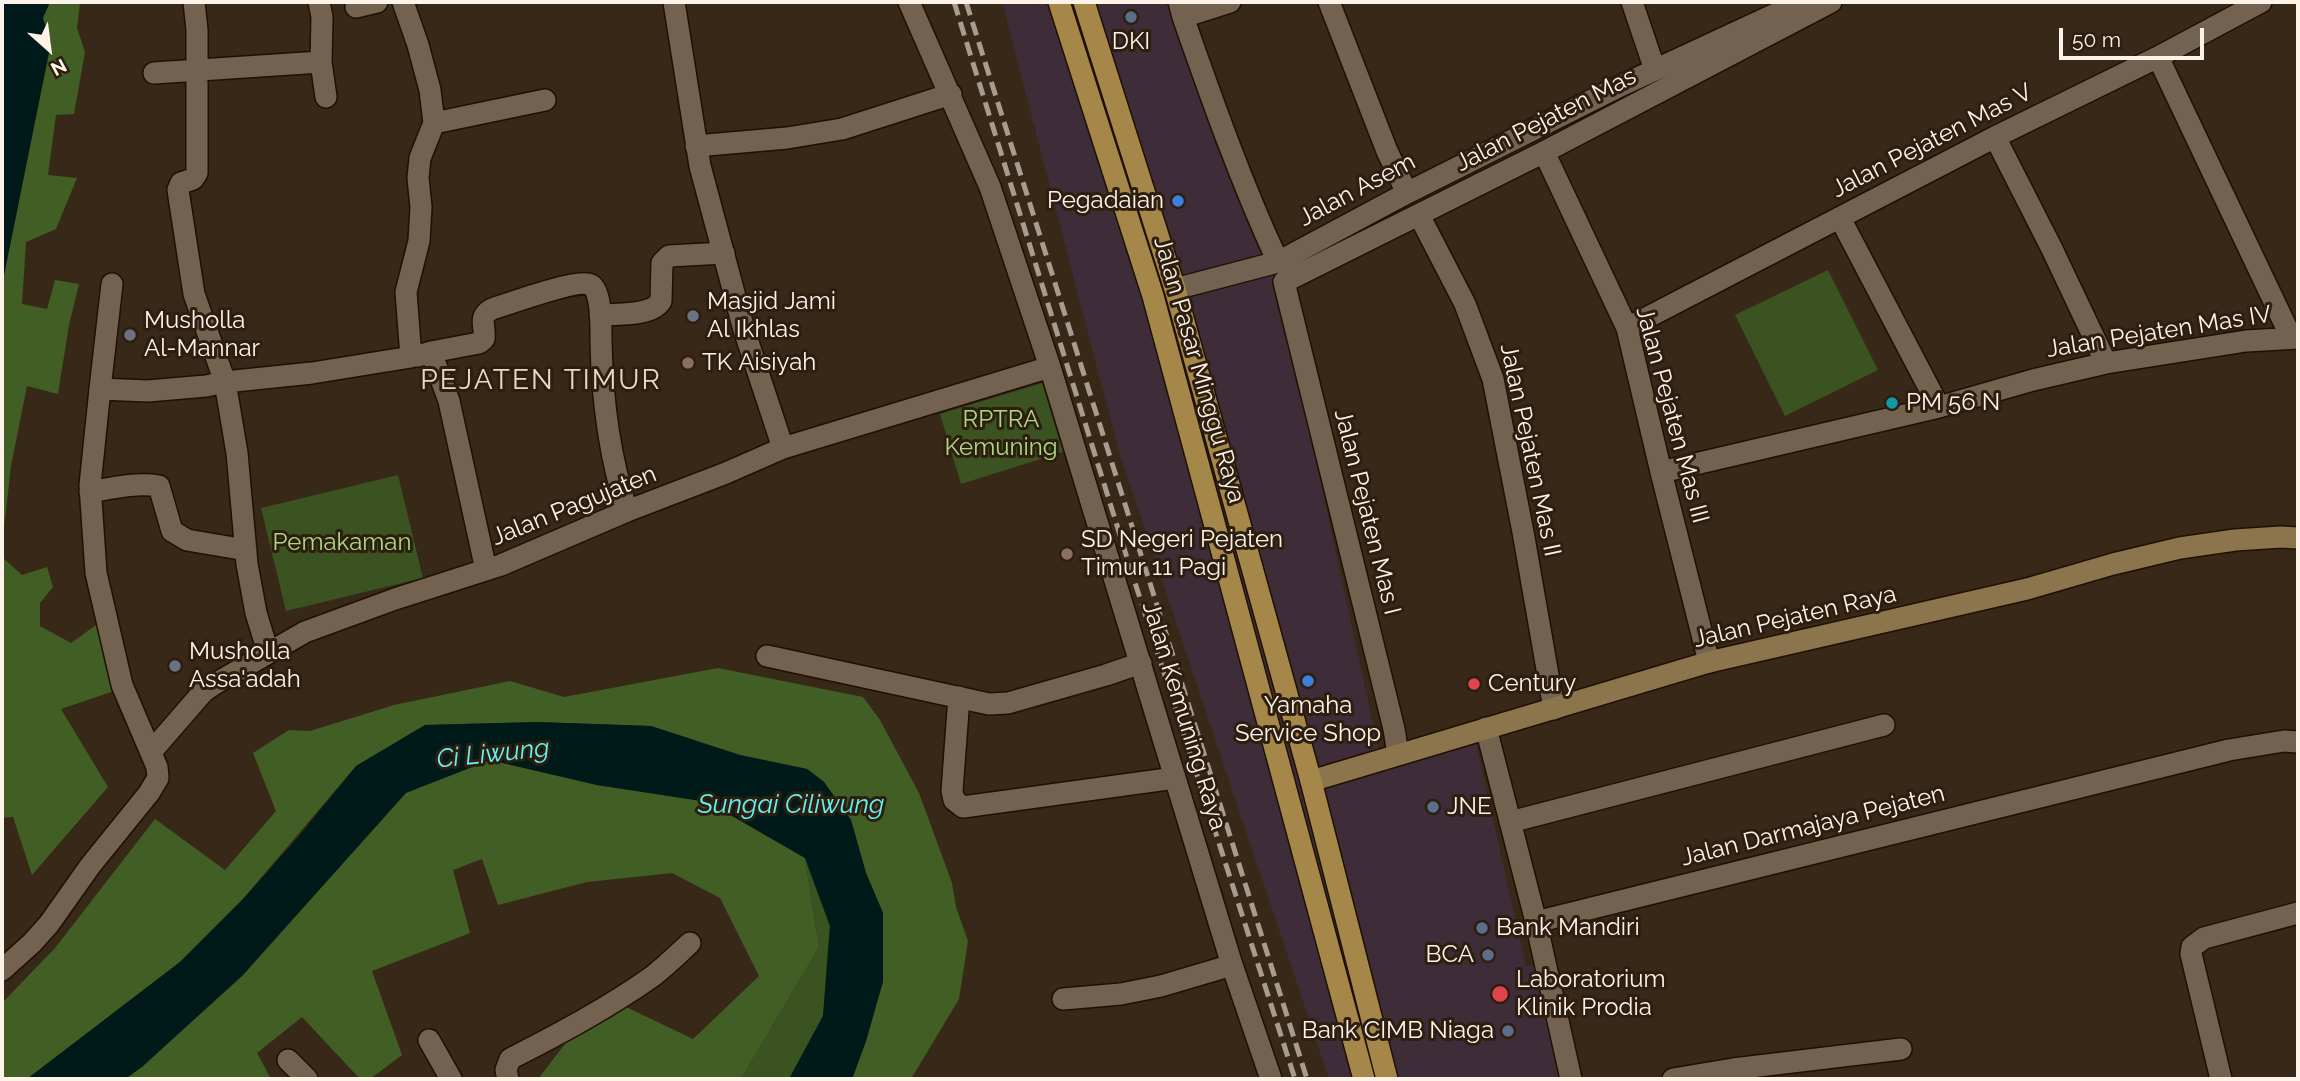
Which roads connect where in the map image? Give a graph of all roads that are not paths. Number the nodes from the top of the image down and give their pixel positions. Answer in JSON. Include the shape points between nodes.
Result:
{"nodes":[{"id":1,"x":194,"y":2,"type":"edge"},
{"id":2,"x":319,"y":2,"type":"edge"},
{"id":3,"x":377,"y":2,"type":"edge"},
{"id":4,"x":402,"y":2,"type":"edge"},
{"id":5,"x":674,"y":2,"type":"edge"},
{"id":6,"x":909,"y":2,"type":"edge"},
{"id":7,"x":1059,"y":2,"type":"edge"},
{"id":8,"x":1084,"y":2,"type":"edge"},
{"id":9,"x":1230,"y":2,"type":"edge"},
{"id":10,"x":1329,"y":2,"type":"edge"},
{"id":11,"x":1632,"y":2,"type":"edge"},
{"id":12,"x":1801,"y":2,"type":"edge"},
{"id":13,"x":1831,"y":2,"type":"edge"},
{"id":14,"x":2261,"y":2,"type":"edge"},
{"id":15,"x":356,"y":7,"type":"dead end"},
{"id":16,"x":1181,"y":10,"type":"edge"},
{"id":17,"x":2158,"y":57,"type":"junction"},
{"id":18,"x":321,"y":62,"type":"junction"},
{"id":19,"x":197,"y":70,"type":"junction"},
{"id":20,"x":1656,"y":70,"type":"junction"},
{"id":21,"x":154,"y":73,"type":"dead end"},
{"id":22,"x":951,"y":94,"type":"junction"},
{"id":23,"x":326,"y":97,"type":"dead end"},
{"id":24,"x":545,"y":100,"type":"dead end"},
{"id":25,"x":434,"y":124,"type":"junction"},
{"id":26,"x":1995,"y":137,"type":"junction"},
{"id":27,"x":696,"y":146,"type":"junction"},
{"id":28,"x":1544,"y":152,"type":"junction"},
{"id":29,"x":1407,"y":193,"type":"junction"},
{"id":30,"x":1419,"y":215,"type":"junction"},
{"id":31,"x":1840,"y":218,"type":"junction"},
{"id":32,"x":724,"y":253,"type":"junction"},
{"id":33,"x":1279,"y":269,"type":"junction"},
{"id":34,"x":112,"y":284,"type":"dead end"},
{"id":35,"x":1175,"y":289,"type":"junction"},
{"id":36,"x":600,"y":315,"type":"junction"},
{"id":37,"x":1628,"y":328,"type":"junction"},
{"id":38,"x":2294,"y":333,"type":"edge"},
{"id":39,"x":421,"y":355,"type":"junction"},
{"id":40,"x":2106,"y":363,"type":"junction"},
{"id":41,"x":1050,"y":367,"type":"junction"},
{"id":42,"x":225,"y":382,"type":"junction"},
{"id":43,"x":100,"y":389,"type":"junction"},
{"id":44,"x":1939,"y":407,"type":"junction"},
{"id":45,"x":783,"y":448,"type":"junction"},
{"id":46,"x":1661,"y":472,"type":"junction"},
{"id":47,"x":90,"y":492,"type":"junction"},
{"id":48,"x":626,"y":511,"type":"junction"},
{"id":49,"x":2298,"y":538,"type":"edge"},
{"id":50,"x":246,"y":550,"type":"junction"},
{"id":51,"x":486,"y":570,"type":"junction"},
{"id":52,"x":268,"y":652,"type":"junction"},
{"id":53,"x":767,"y":656,"type":"dead end"},
{"id":54,"x":1709,"y":662,"type":"junction"},
{"id":55,"x":1141,"y":663,"type":"junction"},
{"id":56,"x":959,"y":697,"type":"junction"},
{"id":57,"x":1554,"y":709,"type":"junction"},
{"id":58,"x":1884,"y":725,"type":"dead end"},
{"id":59,"x":1486,"y":729,"type":"junction"},
{"id":60,"x":2298,"y":742,"type":"edge"},
{"id":61,"x":151,"y":752,"type":"junction"},
{"id":62,"x":1394,"y":756,"type":"junction"},
{"id":63,"x":1175,"y":778,"type":"junction"},
{"id":64,"x":1315,"y":779,"type":"junction"},
{"id":65,"x":1510,"y":822,"type":"junction"},
{"id":66,"x":2298,"y":914,"type":"edge"},
{"id":67,"x":1536,"y":922,"type":"junction"},
{"id":68,"x":690,"y":943,"type":"dead end"},
{"id":69,"x":1232,"y":965,"type":"junction"},
{"id":70,"x":2,"y":970,"type":"edge"},
{"id":71,"x":1063,"y":999,"type":"dead end"},
{"id":72,"x":429,"y":1040,"type":"dead end"},
{"id":73,"x":1901,"y":1049,"type":"dead end"},
{"id":74,"x":288,"y":1060,"type":"dead end"},
{"id":75,"x":1782,"y":1071,"type":"edge"},
{"id":76,"x":307,"y":1079,"type":"edge"},
{"id":77,"x":451,"y":1079,"type":"edge"},
{"id":78,"x":508,"y":1079,"type":"edge"},
{"id":79,"x":1271,"y":1079,"type":"edge"},
{"id":80,"x":1364,"y":1079,"type":"edge"},
{"id":81,"x":1387,"y":1079,"type":"edge"},
{"id":82,"x":1571,"y":1079,"type":"edge"},
{"id":83,"x":1674,"y":1079,"type":"edge"},
{"id":84,"x":2221,"y":1079,"type":"edge"}],
"edges":[{"from":1,"to":19,"type":"street"},
{"from":2,"to":18,"type":"street"},
{"from":3,"to":15,"type":"street"},
{"from":4,"to":25,"type":"street","via":[[430,90]]},
{"from":5,"to":27,"type":"street"},
{"from":6,"to":22,"type":"street","name":"Jalan Kemuning Raya"},
{"from":7,"to":80,"type":"main road","name":"Jalan Pasar Minggu Raya","via":[[1153,296]]},
{"from":8,"to":35,"type":"main road","name":"Jalan Pasar Minggu Raya"},
{"from":9,"to":16,"type":"street"},
{"from":10,"to":29,"type":"street"},
{"from":11,"to":20,"type":"street"},
{"from":12,"to":20,"type":"street","name":"Jalan Asem"},
{"from":13,"to":28,"type":"street","name":"Jalan Pejaten Mas"},
{"from":14,"to":17,"type":"street","name":"Jalan Pejaten Mas V"},
{"from":16,"to":33,"type":"street","name":"Jalan Pejaten Mas I"},
{"from":17,"to":26,"type":"street","name":"Jalan Pejaten Mas V"},
{"from":17,"to":38,"type":"street"},
{"from":18,"to":19,"type":"street"},
{"from":18,"to":23,"type":"street"},
{"from":19,"to":21,"type":"street"},
{"from":19,"to":42,"type":"street","via":[[197,173],[180,183],[178,190],[194,295]]},
{"from":20,"to":29,"type":"street","name":"Jalan Asem"},
{"from":22,"to":27,"type":"street","via":[[842,130]]},
{"from":22,"to":41,"type":"street","name":"Jalan Kemuning Raya","via":[[990,187]]},
{"from":24,"to":25,"type":"street"},
{"from":25,"to":39,"type":"street","via":[[420,158],[419,242],[406,292]]},
{"from":26,"to":31,"type":"street","name":"Jalan Pejaten Mas V"},
{"from":26,"to":40,"type":"street"},
{"from":27,"to":32,"type":"street"},
{"from":28,"to":30,"type":"street","name":"Jalan Pejaten Mas"},
{"from":28,"to":37,"type":"street","name":"Jalan Pejaten Mas III"},
{"from":29,"to":33,"type":"street","name":"Jalan Asem"},
{"from":30,"to":33,"type":"street","name":"Jalan Pejaten Mas"},
{"from":30,"to":57,"type":"street","name":"Jalan Pejaten Mas II","via":[[1465,304],[1493,379]]},
{"from":31,"to":37,"type":"street","name":"Jalan Pejaten Mas V"},
{"from":31,"to":44,"type":"street"},
{"from":32,"to":36,"type":"street","via":[[669,256],[662,263],[658,306]]},
{"from":32,"to":45,"type":"street"},
{"from":33,"to":35,"type":"street","via":[[1250,268]]},
{"from":33,"to":62,"type":"street","name":"Jalan Pejaten Mas I","via":[[1390,715]]},
{"from":34,"to":43,"type":"street"},
{"from":35,"to":64,"type":"main road","name":"Jalan Pasar Minggu Raya"},
{"from":36,"to":39,"type":"street","via":[[593,286],[568,286],[485,313],[484,340],[479,343]]},
{"from":36,"to":48,"type":"street","via":[[604,413]]},
{"from":37,"to":46,"type":"street","name":"Jalan Pejaten Mas III"},
{"from":38,"to":40,"type":"street","name":"Jalan Pejaten Mas IV"},
{"from":39,"to":42,"type":"street"},
{"from":39,"to":51,"type":"street","via":[[449,401]]},
{"from":40,"to":44,"type":"street","name":"Jalan Pejaten Mas IV"},
{"from":41,"to":45,"type":"street","name":"Jalan Pagujaten"},
{"from":41,"to":55,"type":"street","name":"Jalan Kemuning Raya"},
{"from":42,"to":43,"type":"street","via":[[148,391]]},
{"from":42,"to":50,"type":"street"},
{"from":43,"to":47,"type":"street"},
{"from":44,"to":46,"type":"street","name":"Jalan Pejaten Mas IV"},
{"from":45,"to":48,"type":"street","name":"Jalan Pagujaten"},
{"from":46,"to":54,"type":"street","name":"Jalan Pejaten Mas III"},
{"from":47,"to":50,"type":"street","via":[[159,486],[172,531],[187,540]]},
{"from":47,"to":61,"type":"street","via":[[96,573],[111,646],[121,685]]},
{"from":48,"to":51,"type":"street","name":"Jalan Pagujaten"},
{"from":49,"to":54,"type":"main road","name":"Jalan Pejaten Raya","via":[[2180,548],[2026,589]]},
{"from":50,"to":52,"type":"street","via":[[256,613]]},
{"from":51,"to":52,"type":"street","name":"Jalan Pagujaten","via":[[339,619]]},
{"from":52,"to":61,"type":"street","name":"Jalan Pagujaten","via":[[203,692]]},
{"from":53,"to":56,"type":"street"},
{"from":54,"to":57,"type":"main road","name":"Jalan Pejaten Raya"},
{"from":55,"to":56,"type":"street","via":[[1008,703]]},
{"from":55,"to":63,"type":"street","name":"Jalan Kemuning Raya"},
{"from":56,"to":63,"type":"street","via":[[952,791],[963,807]]},
{"from":57,"to":59,"type":"main road","name":"Jalan Pejaten Raya"},
{"from":58,"to":65,"type":"street"},
{"from":59,"to":62,"type":"main road","name":"Jalan Pejaten Raya"},
{"from":59,"to":65,"type":"street"},
{"from":60,"to":67,"type":"street","name":"Jalan Darmajaya Pejaten","via":[[2229,750]]},
{"from":61,"to":70,"type":"street","via":[[158,778],[149,793],[49,924]]},
{"from":62,"to":64,"type":"main road","name":"Jalan Pejaten Raya"},
{"from":63,"to":69,"type":"street","name":"Jalan Kemuning Raya"},
{"from":64,"to":81,"type":"main road","name":"Jalan Pasar Minggu Raya"},
{"from":65,"to":67,"type":"street"},
{"from":66,"to":84,"type":"street","via":[[2194,944],[2191,954]]},
{"from":67,"to":82,"type":"street"},
{"from":68,"to":78,"type":"street","via":[[654,975],[510,1059]]},
{"from":69,"to":71,"type":"street","via":[[1134,991]]},
{"from":69,"to":79,"type":"street","name":"Jalan Kemuning Raya"},
{"from":72,"to":77,"type":"street"},
{"from":73,"to":75,"type":"street"},
{"from":74,"to":76,"type":"street"},
{"from":75,"to":83,"type":"street"}]}
